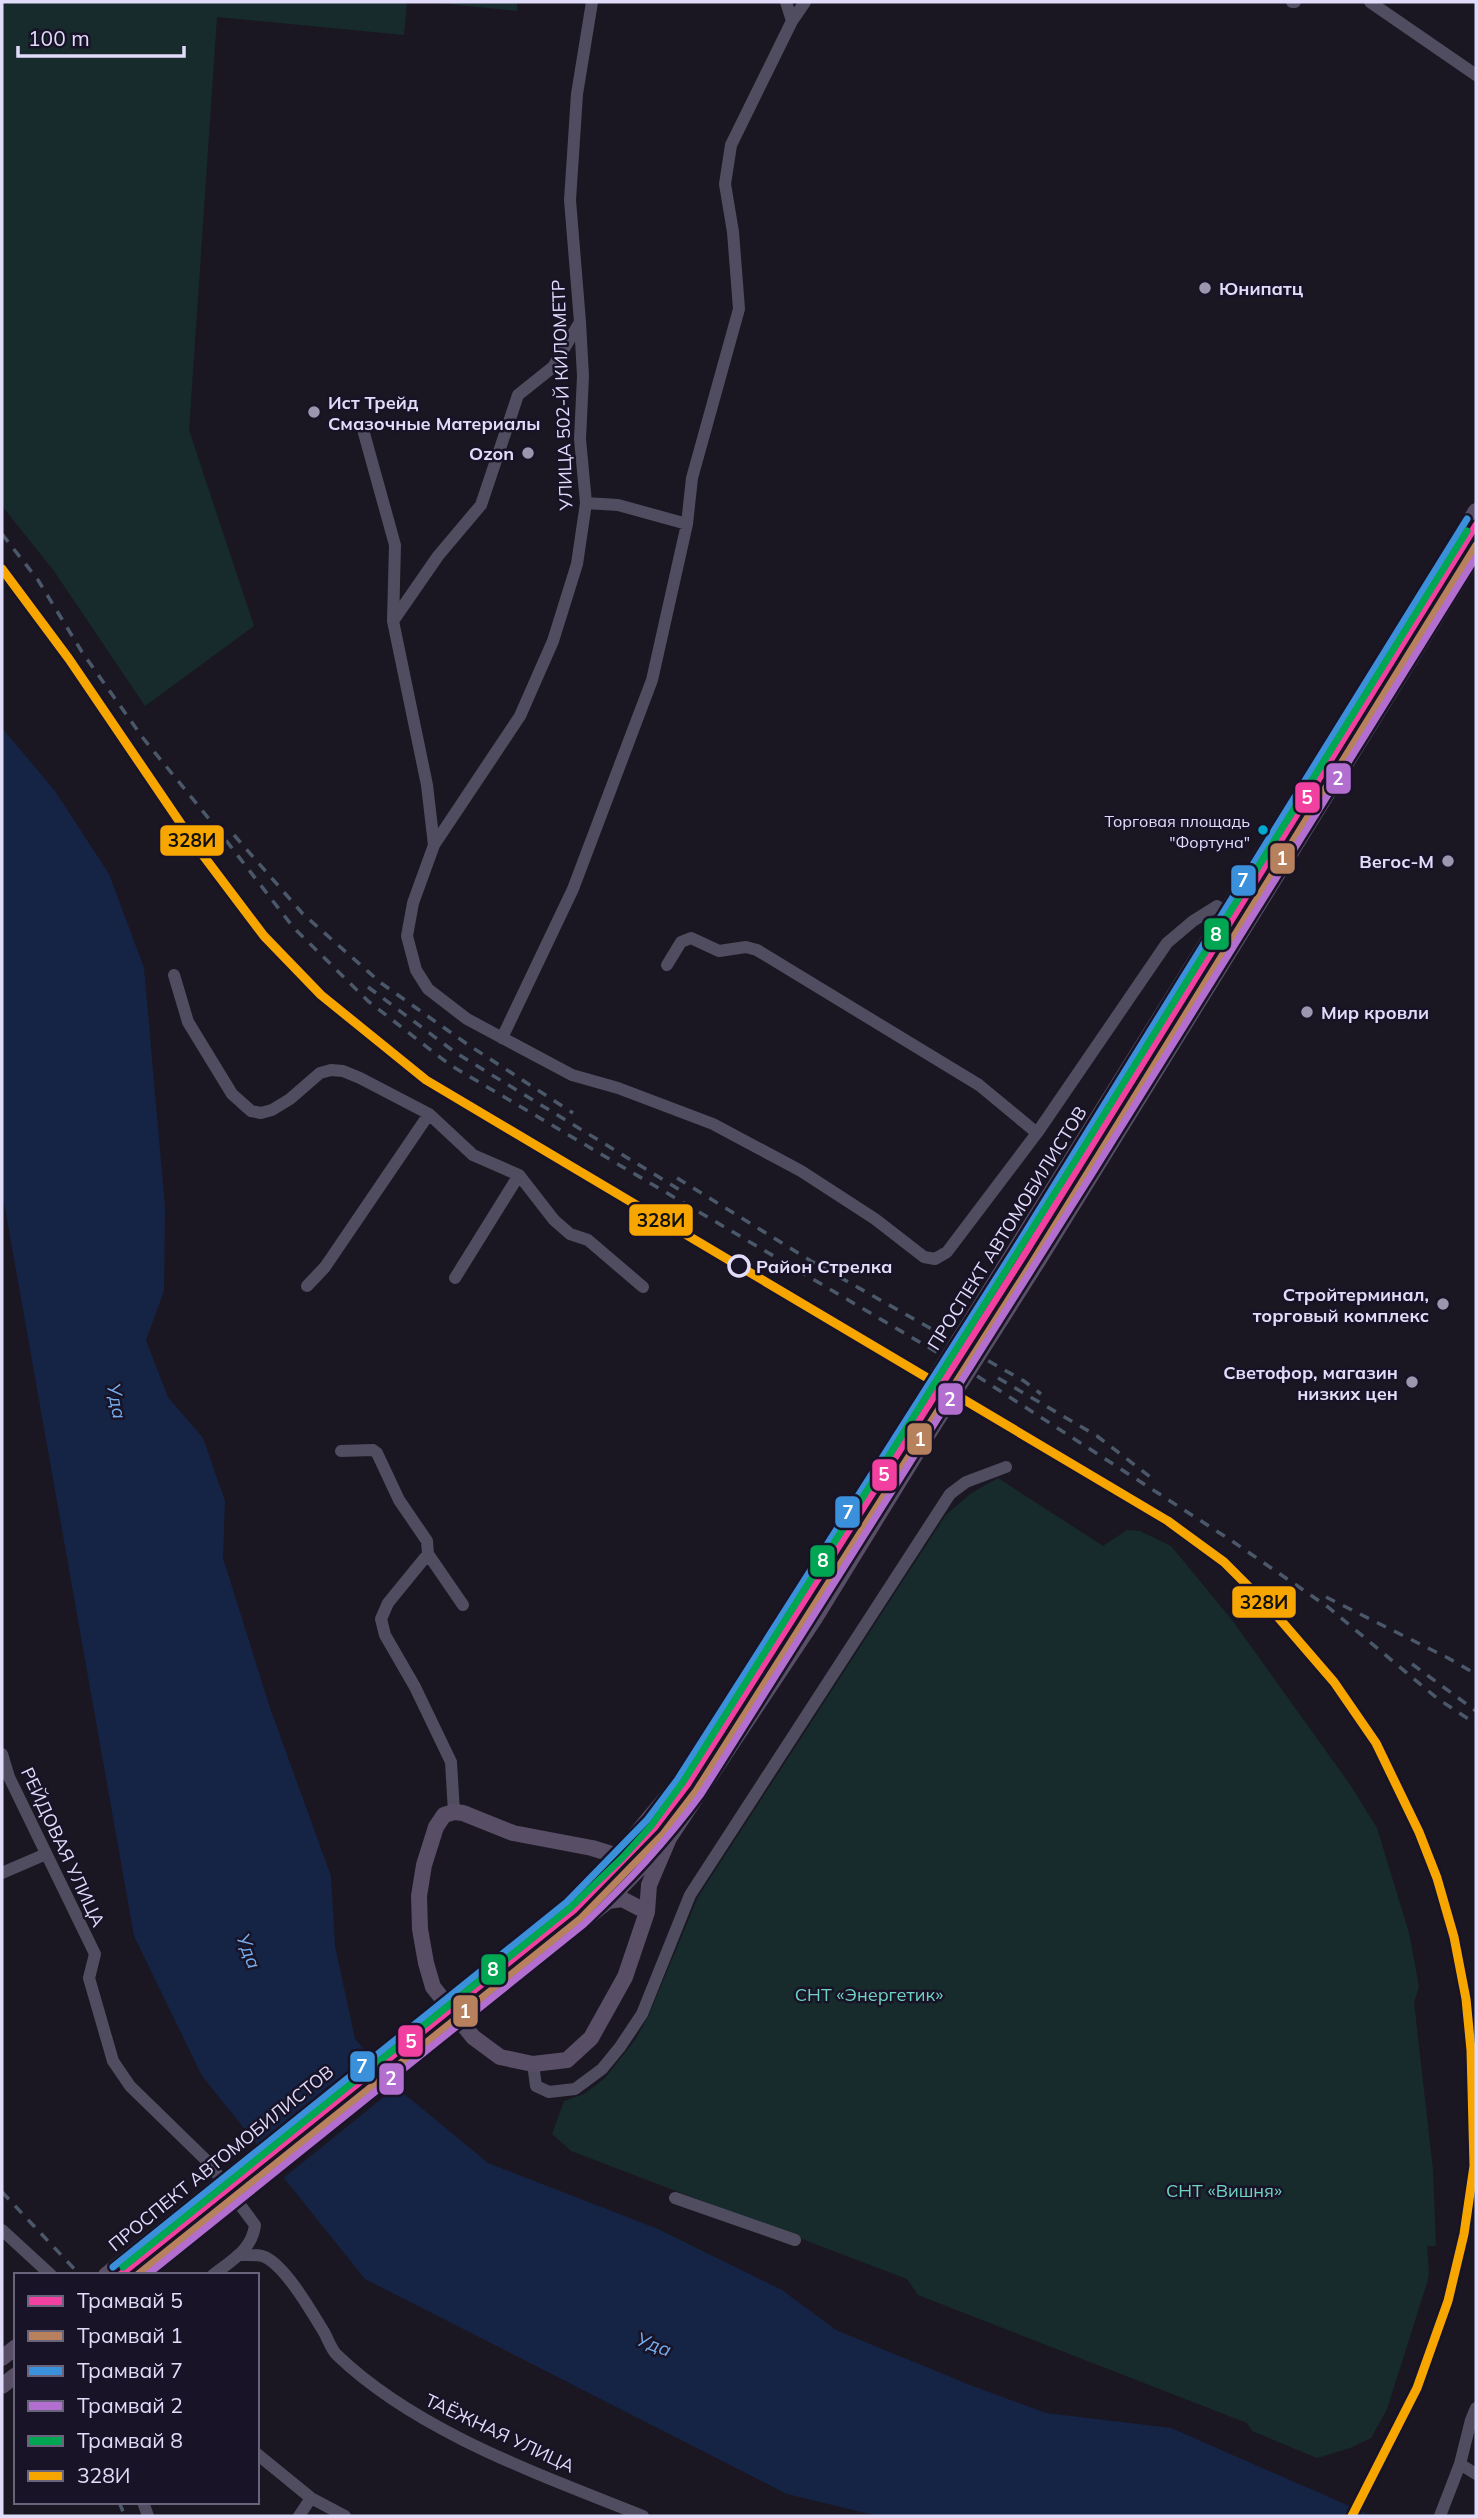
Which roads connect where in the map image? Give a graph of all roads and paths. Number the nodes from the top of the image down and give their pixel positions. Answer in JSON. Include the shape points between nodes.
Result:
{"nodes":[{"id":1,"x":592,"y":2,"type":"edge"},
{"id":2,"x":786,"y":2,"type":"edge"},
{"id":3,"x":805,"y":2,"type":"edge"},
{"id":4,"x":1370,"y":2,"type":"edge"},
{"id":5,"x":792,"y":21,"type":"junction"},
{"id":6,"x":1476,"y":75,"type":"edge"},
{"id":7,"x":580,"y":322,"type":"junction"},
{"id":8,"x":362,"y":426,"type":"dead end"},
{"id":9,"x":586,"y":503,"type":"junction"},
{"id":10,"x":1476,"y":511,"type":"edge"},
{"id":11,"x":687,"y":524,"type":"junction"},
{"id":12,"x":1476,"y":553,"type":"edge"},
{"id":13,"x":393,"y":621,"type":"junction"},
{"id":14,"x":434,"y":845,"type":"junction"},
{"id":15,"x":1226,"y":912,"type":"junction"},
{"id":16,"x":667,"y":965,"type":"dead end"},
{"id":17,"x":174,"y":975,"type":"dead end"},
{"id":18,"x":502,"y":1038,"type":"junction"},
{"id":19,"x":429,"y":1114,"type":"junction"},
{"id":20,"x":1037,"y":1133,"type":"junction"},
{"id":21,"x":519,"y":1175,"type":"junction"},
{"id":22,"x":455,"y":1278,"type":"dead end"},
{"id":23,"x":307,"y":1286,"type":"dead end"},
{"id":24,"x":643,"y":1287,"type":"dead end"},
{"id":25,"x":341,"y":1451,"type":"dead end"},
{"id":26,"x":1006,"y":1467,"type":"dead end"},
{"id":27,"x":428,"y":1554,"type":"junction"},
{"id":28,"x":463,"y":1605,"type":"dead end"},
{"id":29,"x":2,"y":1754,"type":"edge"},
{"id":30,"x":454,"y":1812,"type":"junction"},
{"id":31,"x":669,"y":1838,"type":"junction"},
{"id":32,"x":46,"y":1854,"type":"junction"},
{"id":33,"x":618,"y":1856,"type":"junction"},
{"id":34,"x":2,"y":1873,"type":"edge"},
{"id":35,"x":608,"y":1901,"type":"junction"},
{"id":36,"x":647,"y":1912,"type":"junction"},
{"id":37,"x":533,"y":2064,"type":"junction"},
{"id":38,"x":675,"y":2198,"type":"dead end"},
{"id":39,"x":2,"y":2230,"type":"edge"},
{"id":40,"x":795,"y":2240,"type":"dead end"},
{"id":41,"x":238,"y":2255,"type":"junction"},
{"id":42,"x":49,"y":2273,"type":"edge"},
{"id":43,"x":108,"y":2273,"type":"edge"},
{"id":44,"x":143,"y":2273,"type":"edge"},
{"id":45,"x":216,"y":2273,"type":"edge"},
{"id":46,"x":1476,"y":2408,"type":"edge"},
{"id":47,"x":259,"y":2456,"type":"edge"},
{"id":48,"x":1460,"y":2464,"type":"junction"},
{"id":49,"x":1476,"y":2474,"type":"edge"},
{"id":50,"x":311,"y":2497,"type":"junction"},
{"id":51,"x":299,"y":2516,"type":"edge"},
{"id":52,"x":345,"y":2516,"type":"edge"},
{"id":53,"x":643,"y":2516,"type":"edge"},
{"id":54,"x":1440,"y":2516,"type":"edge"}],
"edges":[{"from":1,"to":7,"type":"street","name":"УЛИЦА 502-Й КИЛОМЕТР","via":[[578,94],[570,200]]},
{"from":2,"to":5,"type":"street"},
{"from":3,"to":5,"type":"street"},
{"from":4,"to":6,"type":"street"},
{"from":5,"to":11,"type":"street","via":[[731,145],[725,184],[738,309],[692,478]]},
{"from":7,"to":9,"type":"street","name":"УЛИЦА 502-Й КИЛОМЕТР","via":[[580,439]]},
{"from":7,"to":13,"type":"street","via":[[553,367],[518,395],[481,505]]},
{"from":8,"to":13,"type":"street","via":[[395,545]]},
{"from":9,"to":11,"type":"street","via":[[618,505]]},
{"from":9,"to":14,"type":"street","name":"УЛИЦА 502-Й КИЛОМЕТР","via":[[577,564],[553,641],[520,716]]},
{"from":10,"to":15,"type":"main road","name":"ПРОСПЕКТ АВТОМОБИЛИСТОВ"},
{"from":11,"to":18,"type":"street","via":[[652,680],[573,889]]},
{"from":12,"to":31,"type":"main road","bridge":true,"via":[[815,1618]]},
{"from":13,"to":14,"type":"street","via":[[427,785]]},
{"from":14,"to":18,"type":"street","name":"УЛИЦА 502-Й КИЛОМЕТР","via":[[413,903],[407,936],[416,970],[428,989]]},
{"from":15,"to":20,"type":"street","via":[[1217,906],[1167,943]]},
{"from":15,"to":33,"type":"main road","name":"ПРОСПЕКТ АВТОМОБИЛИСТОВ","bridge":true,"via":[[677,1786]]},
{"from":16,"to":20,"type":"street","via":[[681,942],[691,938],[719,951],[757,950],[979,1086]]},
{"from":17,"to":19,"type":"street","via":[[188,1022],[232,1094],[251,1111],[272,1110],[320,1073],[331,1070],[360,1078]]},
{"from":18,"to":20,"type":"street","name":"УЛИЦА 502-Й КИЛОМЕТР","via":[[572,1075],[713,1124],[801,1171],[924,1257],[935,1259],[947,1252]]},
{"from":19,"to":21,"type":"street","via":[[473,1155]]},
{"from":19,"to":23,"type":"street","via":[[326,1267]]},
{"from":21,"to":22,"type":"street"},
{"from":21,"to":24,"type":"street","via":[[554,1220],[570,1234],[588,1240]]},
{"from":25,"to":27,"type":"street","via":[[377,1453],[399,1500],[427,1541]]},
{"from":26,"to":37,"type":"street","via":[[966,1482],[950,1494],[690,1895],[642,2014],[620,2047],[575,2090],[549,2092],[536,2085]]},
{"from":27,"to":28,"type":"street"},
{"from":27,"to":30,"type":"street","via":[[387,1603],[381,1619],[385,1635],[452,1762]]},
{"from":29,"to":32,"type":"street","name":"РЕЙДОВАЯ УЛИЦА"},
{"from":30,"to":33,"type":"main road","via":[[513,1833]]},
{"from":30,"to":37,"type":"main road","via":[[444,1815],[436,1827],[419,1896],[433,1987],[473,2037],[500,2057]]},
{"from":31,"to":35,"type":"main road"},
{"from":31,"to":36,"type":"main road","via":[[649,1885]]},
{"from":32,"to":34,"type":"street"},
{"from":32,"to":41,"type":"street","name":"РЕЙДОВАЯ УЛИЦА","via":[[95,1954],[89,1978],[113,2061],[130,2086],[208,2162],[254,2225],[253,2239]]},
{"from":33,"to":43,"type":"main road","name":"ПРОСПЕКТ АВТОМОБИЛИСТОВ","bridge":true,"via":[[565,1907]]},
{"from":35,"to":36,"type":"main road","via":[[622,1899]]},
{"from":35,"to":44,"type":"main road","bridge":true},
{"from":36,"to":37,"type":"main road","via":[[625,1977],[591,2038],[567,2060]]},
{"from":38,"to":40,"type":"street"},
{"from":39,"to":42,"type":"street"},
{"from":41,"to":45,"type":"street"},
{"from":41,"to":53,"type":"street","name":"ТАЁЖНАЯ УЛИЦА","via":[[264,2257],[278,2266],[335,2353],[420,2417],[483,2449]]},
{"from":46,"to":48,"type":"street"},
{"from":47,"to":50,"type":"street"},
{"from":48,"to":49,"type":"street"},
{"from":48,"to":54,"type":"street"},
{"from":50,"to":51,"type":"street"},
{"from":50,"to":52,"type":"street"}]}
